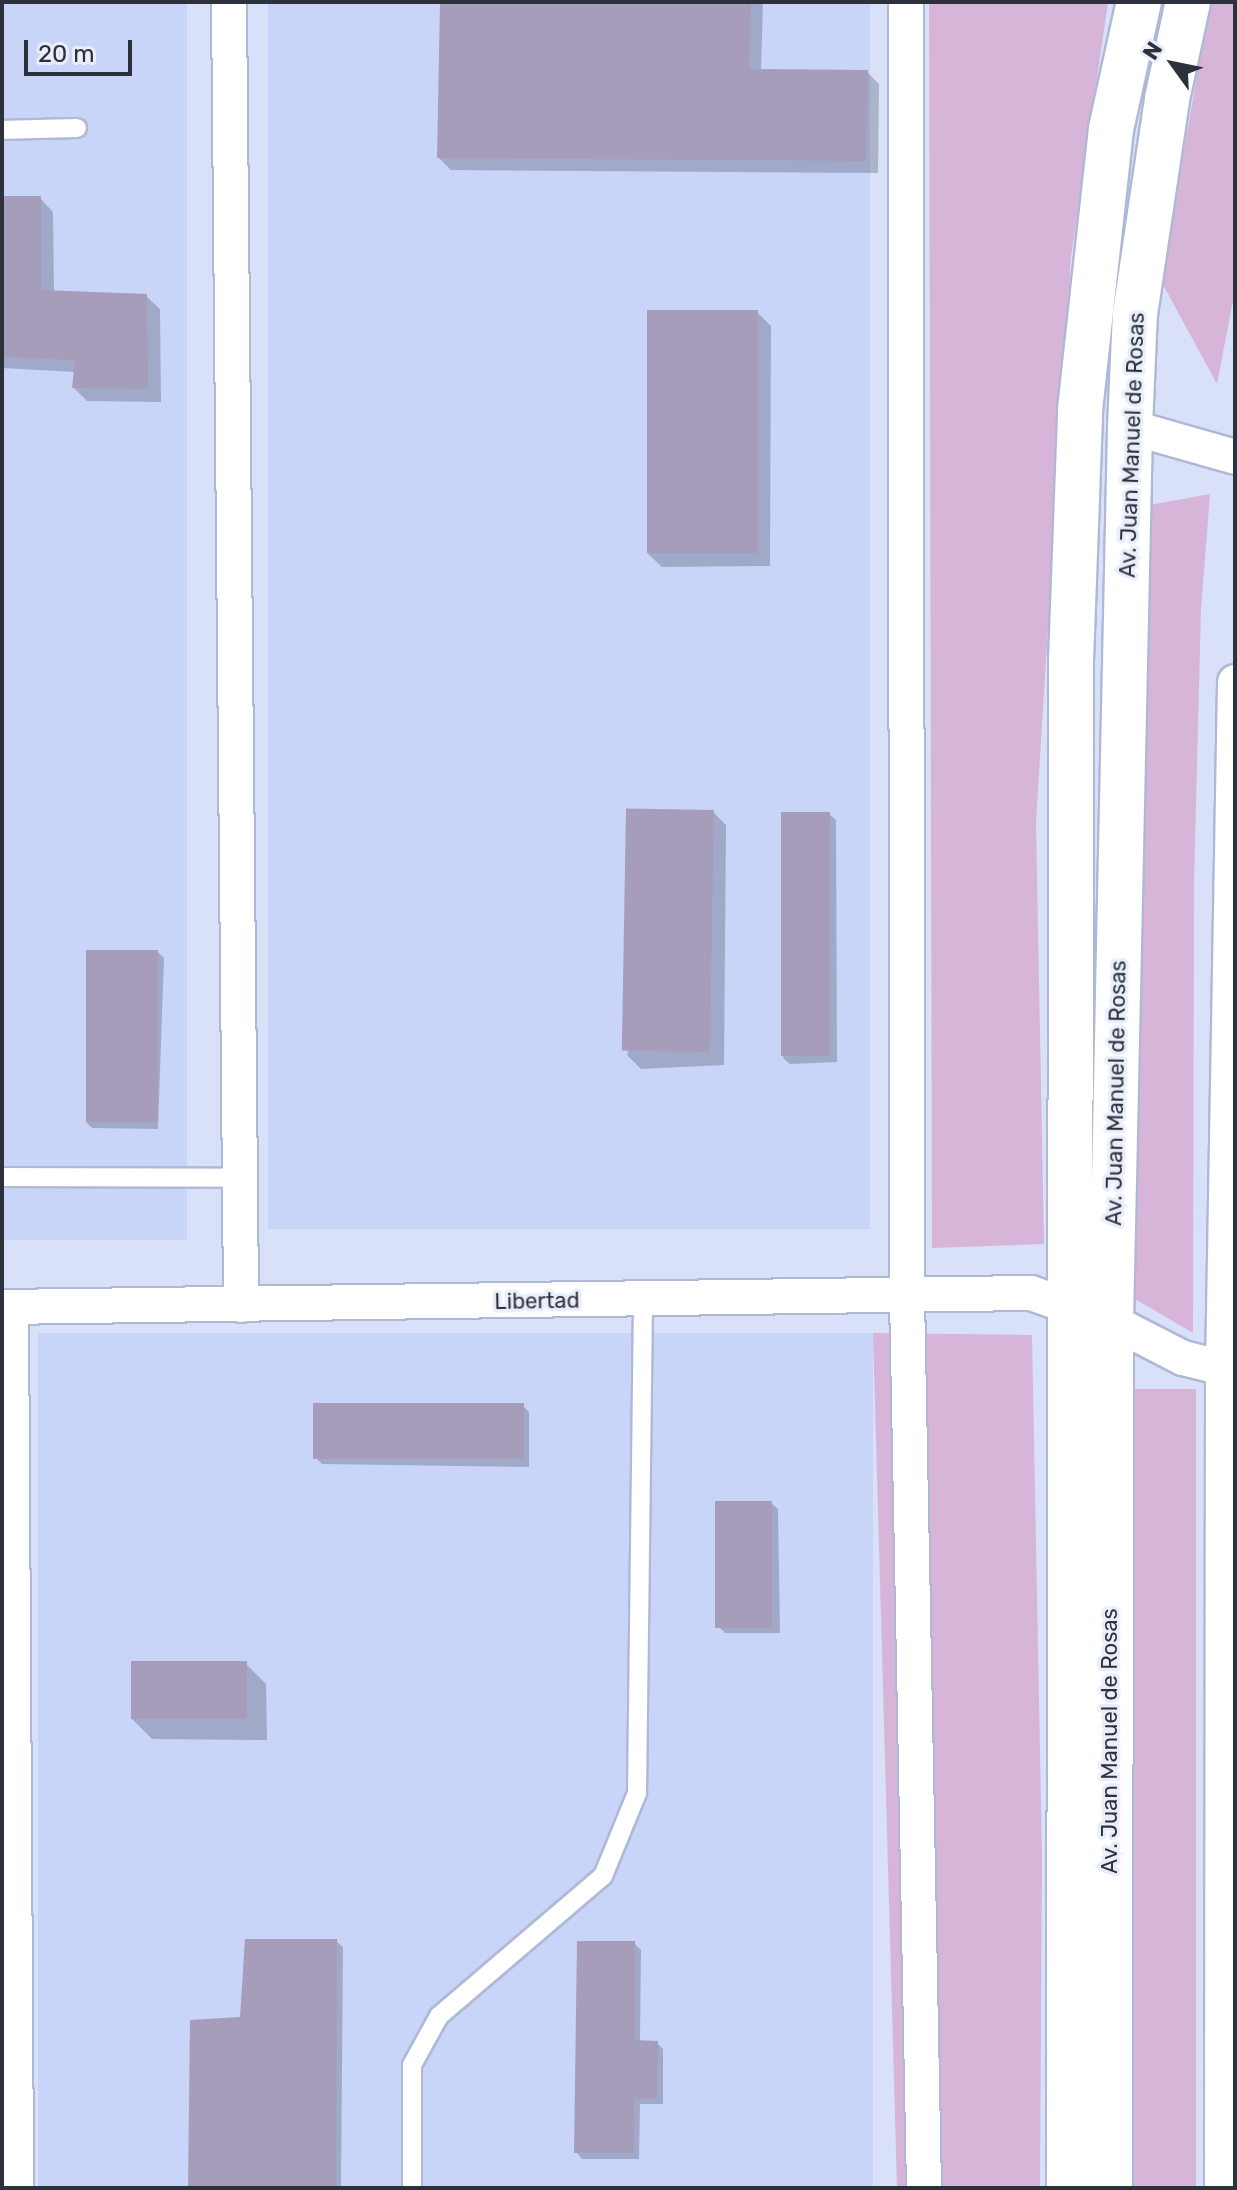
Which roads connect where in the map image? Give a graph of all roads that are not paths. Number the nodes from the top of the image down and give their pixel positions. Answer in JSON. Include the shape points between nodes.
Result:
{"nodes":[{"id":1,"x":229,"y":2,"type":"edge"},
{"id":2,"x":906,"y":2,"type":"edge"},
{"id":3,"x":1139,"y":2,"type":"edge"},
{"id":4,"x":1188,"y":2,"type":"edge"},
{"id":5,"x":77,"y":128,"type":"dead end"},
{"id":6,"x":2,"y":130,"type":"edge"},
{"id":7,"x":1130,"y":427,"type":"junction"},
{"id":8,"x":1235,"y":457,"type":"edge"},
{"id":9,"x":1235,"y":682,"type":"edge"},
{"id":10,"x":2,"y":1177,"type":"edge"},
{"id":11,"x":240,"y":1178,"type":"junction"},
{"id":12,"x":907,"y":1296,"type":"junction"},
{"id":13,"x":643,"y":1299,"type":"junction"},
{"id":14,"x":1070,"y":1304,"type":"junction"},
{"id":15,"x":241,"y":1305,"type":"junction"},
{"id":16,"x":7,"y":1307,"type":"edge"},
{"id":17,"x":1111,"y":1321,"type":"junction"},
{"id":18,"x":1229,"y":1370,"type":"edge"},
{"id":19,"x":9,"y":1985,"type":"edge"},
{"id":20,"x":16,"y":2188,"type":"edge"},
{"id":21,"x":412,"y":2188,"type":"edge"},
{"id":22,"x":924,"y":2188,"type":"edge"},
{"id":23,"x":1069,"y":2188,"type":"edge"},
{"id":24,"x":1110,"y":2188,"type":"edge"},
{"id":25,"x":1222,"y":2188,"type":"edge"}],
"edges":[{"from":1,"to":11,"type":"street"},
{"from":2,"to":12,"type":"street"},
{"from":3,"to":14,"type":"main road","name":"Av. Juan Manuel de Rosas","via":[[1111,129],[1080,410],[1071,661]]},
{"from":4,"to":7,"type":"main road","name":"Av. Juan Manuel de Rosas","via":[[1167,99],[1135,314]]},
{"from":5,"to":6,"type":"lane"},
{"from":7,"to":8,"type":"street"},
{"from":7,"to":17,"type":"main road","name":"Av. Juan Manuel de Rosas"},
{"from":9,"to":18,"type":"street"},
{"from":10,"to":11,"type":"lane"},
{"from":11,"to":15,"type":"street"},
{"from":12,"to":13,"type":"street","name":"Libertad"},
{"from":12,"to":14,"type":"street","name":"Libertad","via":[[1031,1293]]},
{"from":12,"to":22,"type":"street"},
{"from":13,"to":15,"type":"street","name":"Libertad"},
{"from":13,"to":21,"type":"lane","via":[[637,1793],[603,1876],[439,2016],[412,2065]]},
{"from":14,"to":17,"type":"street","name":"Libertad"},
{"from":14,"to":23,"type":"main road","name":"Av. Juan Manuel de Rosas"},
{"from":15,"to":16,"type":"street","name":"Libertad"},
{"from":16,"to":19,"type":"street"},
{"from":17,"to":18,"type":"street","name":"Libertad","via":[[1183,1358]]},
{"from":17,"to":24,"type":"main road","name":"Av. Juan Manuel de Rosas"},
{"from":18,"to":25,"type":"street"},
{"from":19,"to":20,"type":"street"}]}
